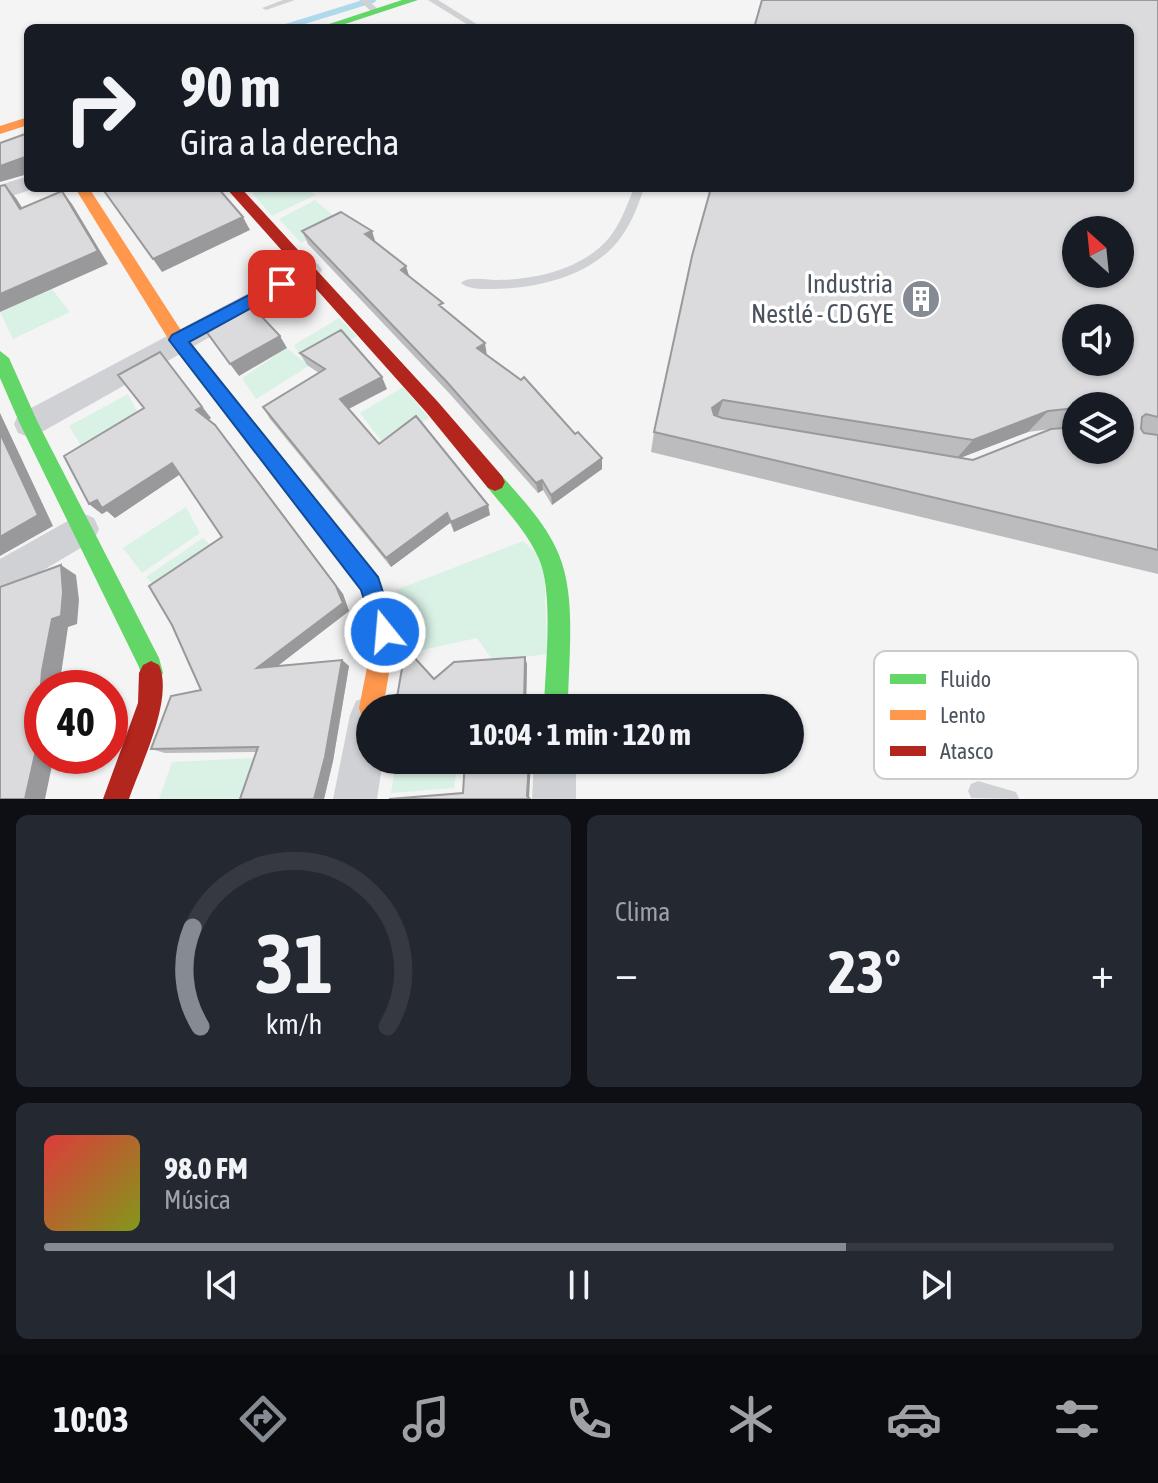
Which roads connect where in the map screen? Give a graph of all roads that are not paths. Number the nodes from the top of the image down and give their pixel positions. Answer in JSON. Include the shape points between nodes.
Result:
{"nodes":[{"id":1,"x":291,"y":0,"type":"edge"},
{"id":2,"x":413,"y":0,"type":"edge"},
{"id":3,"x":432,"y":0,"type":"edge"},
{"id":4,"x":369,"y":5,"type":"edge"},
{"id":5,"x":266,"y":8,"type":"dead end"},
{"id":6,"x":330,"y":24,"type":"edge"},
{"id":7,"x":472,"y":24,"type":"edge"},
{"id":8,"x":24,"y":122,"type":"edge"},
{"id":9,"x":0,"y":130,"type":"edge"},
{"id":10,"x":24,"y":184,"type":"edge"},
{"id":11,"x":85,"y":192,"type":"edge"},
{"id":12,"x":237,"y":192,"type":"edge"},
{"id":13,"x":638,"y":192,"type":"edge"},
{"id":14,"x":0,"y":193,"type":"edge"},
{"id":15,"x":309,"y":270,"type":"junction"},
{"id":16,"x":467,"y":283,"type":"dead end"},
{"id":17,"x":178,"y":340,"type":"junction"},
{"id":18,"x":0,"y":358,"type":"edge"},
{"id":19,"x":29,"y":424,"type":"junction"},
{"id":20,"x":82,"y":529,"type":"junction"},
{"id":21,"x":0,"y":579,"type":"edge"},
{"id":22,"x":374,"y":694,"type":"edge"},
{"id":23,"x":556,"y":694,"type":"edge"},
{"id":24,"x":359,"y":774,"type":"edge"},
{"id":25,"x":555,"y":774,"type":"edge"},
{"id":26,"x":978,"y":791,"type":"dead end"},
{"id":27,"x":116,"y":799,"type":"edge"},
{"id":28,"x":355,"y":799,"type":"edge"},
{"id":29,"x":554,"y":799,"type":"edge"},
{"id":30,"x":1009,"y":799,"type":"edge"}],
"edges":[{"from":1,"to":5,"type":"lane"},
{"from":2,"to":4,"type":"street"},
{"from":3,"to":7,"type":"lane"},
{"from":4,"to":6,"type":"street"},
{"from":8,"to":9,"type":"street"},
{"from":10,"to":14,"type":"street"},
{"from":11,"to":17,"type":"street"},
{"from":12,"to":15,"type":"street"},
{"from":13,"to":16,"type":"lane","via":[[610,244],[591,258],[523,283]]},
{"from":15,"to":17,"type":"street"},
{"from":15,"to":23,"type":"street","via":[[432,407],[518,510],[552,561]]},
{"from":17,"to":19,"type":"street"},
{"from":17,"to":22,"type":"street","via":[[370,584],[385,632]]},
{"from":18,"to":19,"type":"street"},
{"from":19,"to":20,"type":"street"},
{"from":20,"to":21,"type":"street"},
{"from":20,"to":27,"type":"street","via":[[151,666],[150,703]]},
{"from":24,"to":28,"type":"street"},
{"from":25,"to":29,"type":"street"},
{"from":26,"to":30,"type":"lane"}]}
